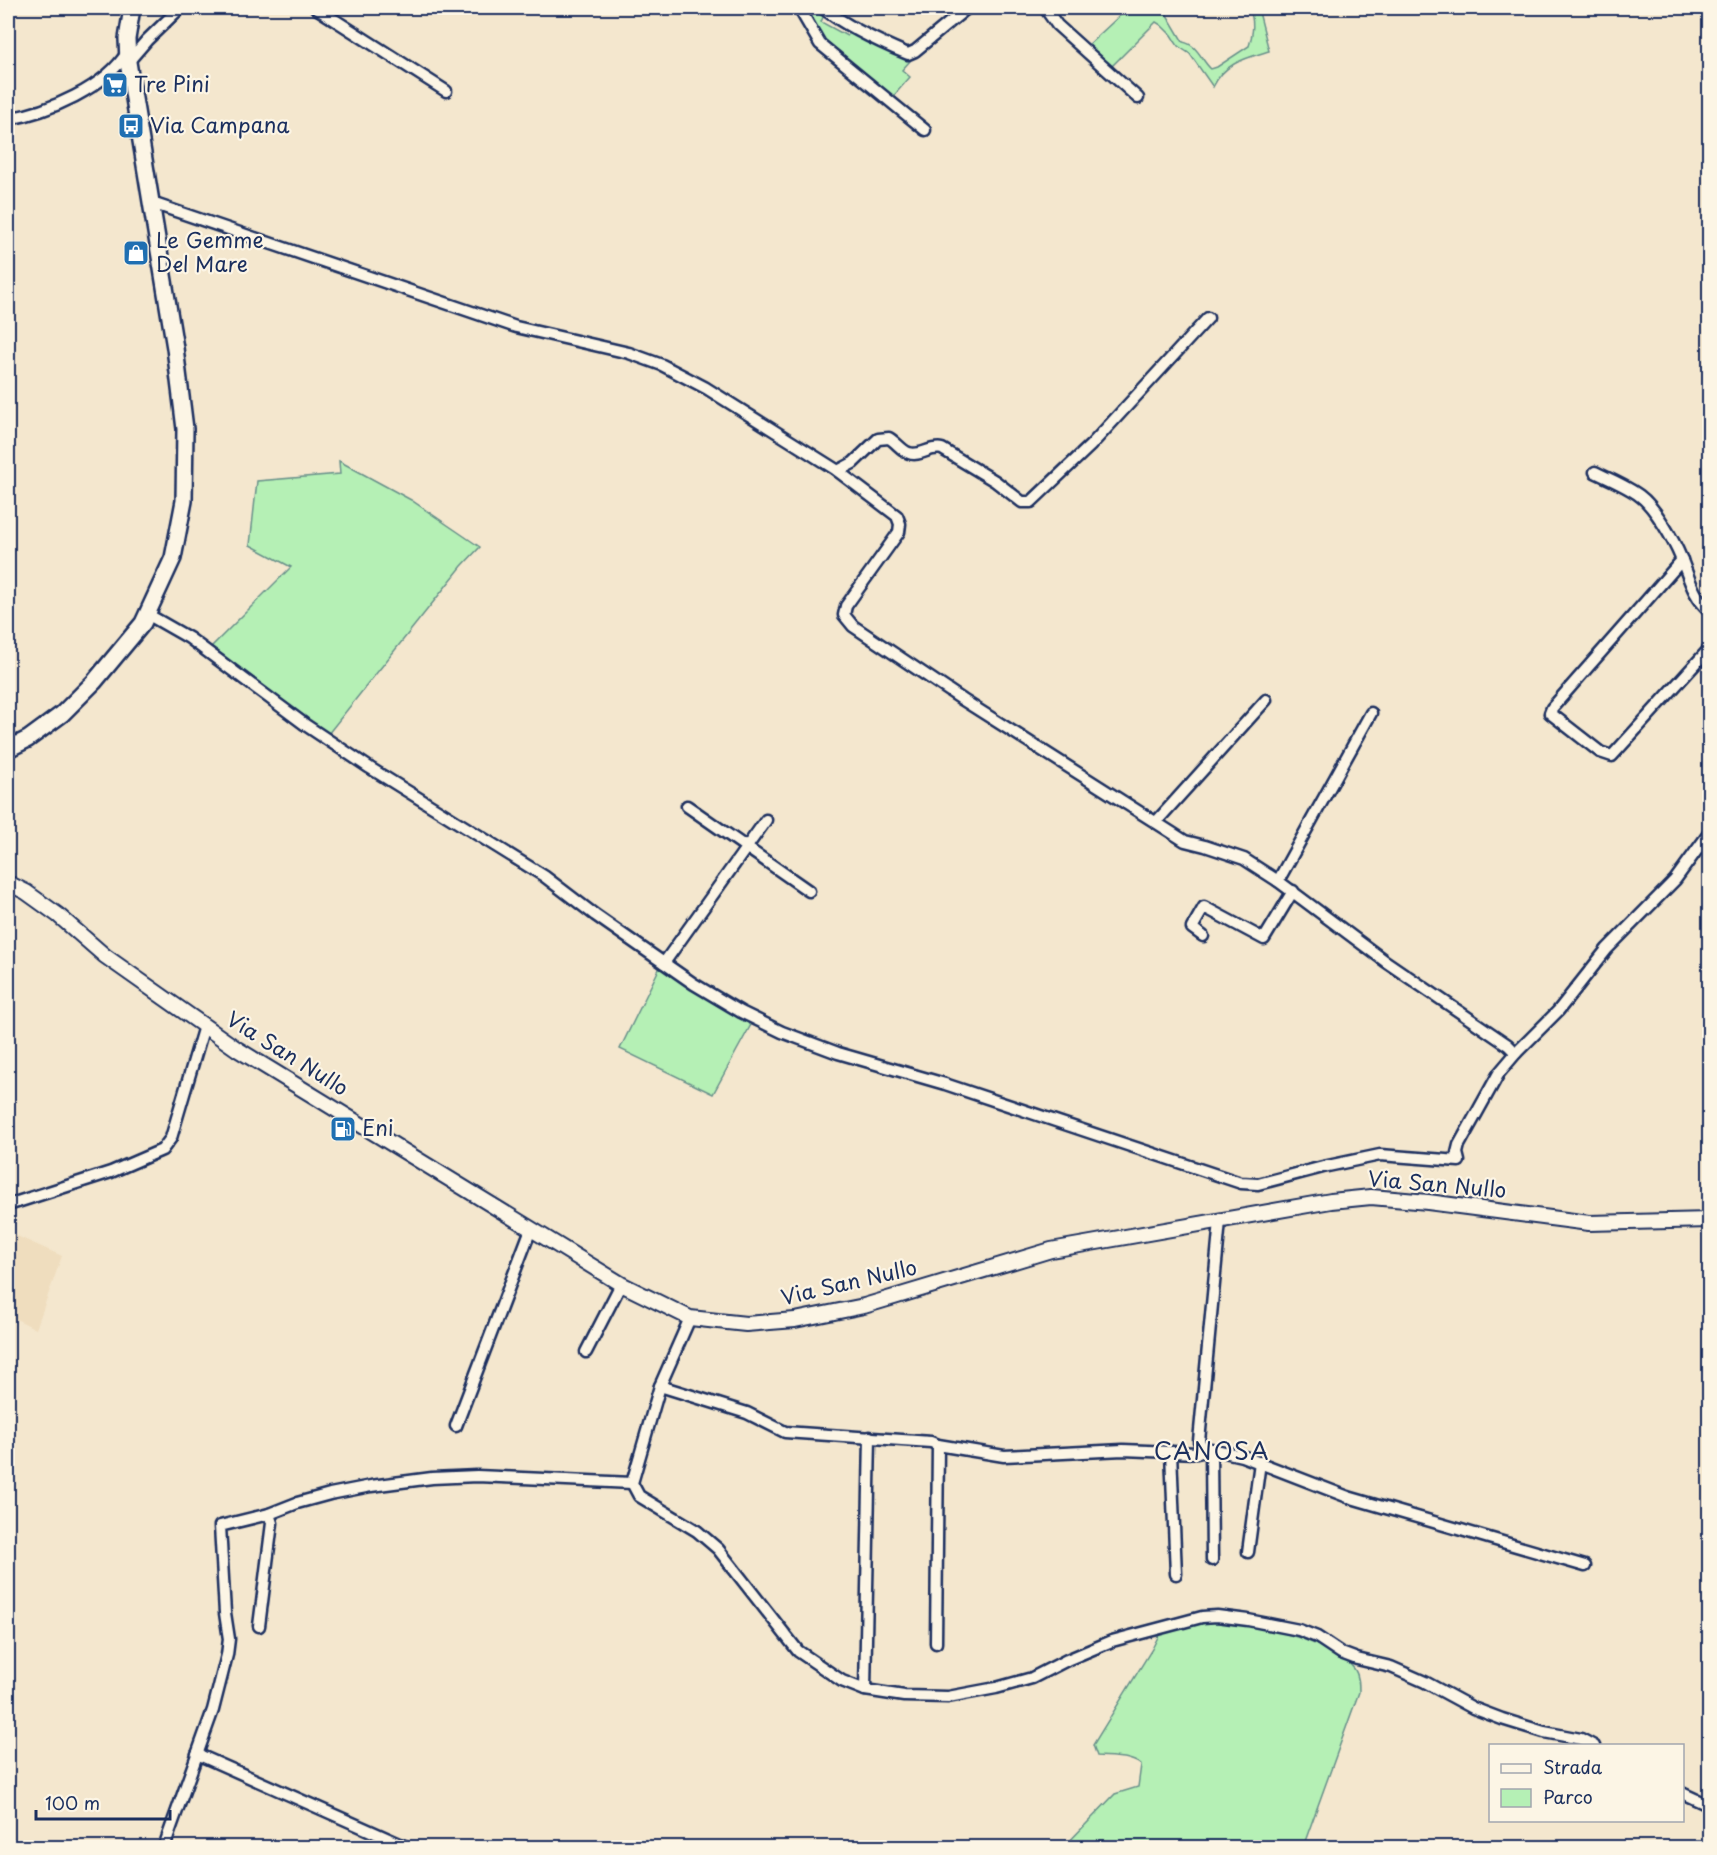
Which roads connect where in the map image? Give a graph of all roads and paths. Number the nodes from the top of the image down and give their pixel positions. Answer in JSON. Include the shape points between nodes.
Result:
{"nodes":[{"id":1,"x":132,"y":8,"type":"edge"},
{"id":2,"x":180,"y":8,"type":"edge"},
{"id":3,"x":316,"y":8,"type":"edge"},
{"id":4,"x":799,"y":8,"type":"edge"},
{"id":5,"x":823,"y":8,"type":"edge"},
{"id":6,"x":967,"y":8,"type":"edge"},
{"id":7,"x":1045,"y":8,"type":"edge"},
{"id":8,"x":128,"y":57,"type":"junction"},
{"id":9,"x":446,"y":91,"type":"dead end"},
{"id":10,"x":1138,"y":98,"type":"dead end"},
{"id":11,"x":8,"y":119,"type":"edge"},
{"id":12,"x":924,"y":130,"type":"dead end"},
{"id":13,"x":152,"y":203,"type":"junction"},
{"id":14,"x":1208,"y":318,"type":"dead end"},
{"id":15,"x":837,"y":471,"type":"junction"},
{"id":16,"x":1594,"y":472,"type":"dead end"},
{"id":17,"x":1682,"y":560,"type":"junction"},
{"id":18,"x":1710,"y":611,"type":"edge"},
{"id":19,"x":147,"y":614,"type":"junction"},
{"id":20,"x":1710,"y":648,"type":"edge"},
{"id":21,"x":1266,"y":700,"type":"dead end"},
{"id":22,"x":1371,"y":714,"type":"dead end"},
{"id":23,"x":8,"y":749,"type":"edge"},
{"id":24,"x":687,"y":806,"type":"dead end"},
{"id":25,"x":766,"y":820,"type":"dead end"},
{"id":26,"x":1156,"y":822,"type":"junction"},
{"id":27,"x":1710,"y":832,"type":"edge"},
{"id":28,"x":746,"y":847,"type":"junction"},
{"id":29,"x":1278,"y":881,"type":"junction"},
{"id":30,"x":8,"y":883,"type":"edge"},
{"id":31,"x":809,"y":891,"type":"dead end"},
{"id":32,"x":1293,"y":891,"type":"junction"},
{"id":33,"x":1203,"y":936,"type":"dead end"},
{"id":34,"x":664,"y":963,"type":"junction"},
{"id":35,"x":204,"y":1026,"type":"junction"},
{"id":36,"x":1516,"y":1053,"type":"junction"},
{"id":37,"x":8,"y":1204,"type":"edge"},
{"id":38,"x":1710,"y":1220,"type":"edge"},
{"id":39,"x":1220,"y":1221,"type":"junction"},
{"id":40,"x":531,"y":1229,"type":"junction"},
{"id":41,"x":621,"y":1284,"type":"junction"},
{"id":42,"x":690,"y":1318,"type":"junction"},
{"id":43,"x":586,"y":1352,"type":"dead end"},
{"id":44,"x":660,"y":1386,"type":"junction"},
{"id":45,"x":456,"y":1426,"type":"dead end"},
{"id":46,"x":870,"y":1437,"type":"junction"},
{"id":47,"x":938,"y":1444,"type":"junction"},
{"id":48,"x":1210,"y":1450,"type":"junction"},
{"id":49,"x":1171,"y":1452,"type":"junction"},
{"id":50,"x":1260,"y":1462,"type":"junction"},
{"id":51,"x":632,"y":1483,"type":"junction"},
{"id":52,"x":269,"y":1514,"type":"junction"},
{"id":53,"x":1248,"y":1552,"type":"dead end"},
{"id":54,"x":1212,"y":1560,"type":"dead end"},
{"id":55,"x":1585,"y":1566,"type":"dead end"},
{"id":56,"x":1176,"y":1574,"type":"dead end"},
{"id":57,"x":259,"y":1626,"type":"dead end"},
{"id":58,"x":936,"y":1643,"type":"dead end"},
{"id":59,"x":865,"y":1690,"type":"junction"},
{"id":60,"x":1590,"y":1744,"type":"edge"},
{"id":61,"x":197,"y":1754,"type":"junction"},
{"id":62,"x":1684,"y":1793,"type":"edge"},
{"id":63,"x":1710,"y":1806,"type":"edge"},
{"id":64,"x":164,"y":1847,"type":"edge"},
{"id":65,"x":409,"y":1848,"type":"edge"}],
"edges":[{"from":1,"to":8,"type":"main road"},
{"from":2,"to":8,"type":"street"},
{"from":3,"to":9,"type":"street"},
{"from":4,"to":12,"type":"street","via":[[820,44]]},
{"from":5,"to":6,"type":"street","via":[[908,54]]},
{"from":7,"to":10,"type":"street","via":[[1057,25]]},
{"from":8,"to":11,"type":"street","via":[[75,97]]},
{"from":8,"to":13,"type":"main road"},
{"from":13,"to":15,"type":"street","via":[[516,327],[662,365],[706,388]]},
{"from":13,"to":19,"type":"main road","via":[[185,429],[184,501],[173,558]]},
{"from":14,"to":15,"type":"street","via":[[1091,445],[1031,502],[1022,502],[942,449],[909,453],[889,438],[878,440],[853,463]]},
{"from":15,"to":26,"type":"street","via":[[889,509],[900,524],[899,532],[846,606],[844,615],[848,622]]},
{"from":16,"to":17,"type":"street","via":[[1640,495],[1649,504]]},
{"from":17,"to":18,"type":"street","via":[[1699,601]]},
{"from":17,"to":20,"type":"street","via":[[1550,713],[1600,752],[1612,756]]},
{"from":19,"to":23,"type":"main road","via":[[94,682],[62,714]]},
{"from":19,"to":34,"type":"street","via":[[189,638],[325,738],[544,876]]},
{"from":21,"to":26,"type":"street"},
{"from":22,"to":29,"type":"street"},
{"from":24,"to":28,"type":"street"},
{"from":25,"to":28,"type":"street"},
{"from":26,"to":29,"type":"street","via":[[1185,841],[1244,859]]},
{"from":27,"to":36,"type":"street","via":[[1675,880],[1607,949],[1558,1011]]},
{"from":28,"to":31,"type":"street"},
{"from":28,"to":34,"type":"street"},
{"from":29,"to":32,"type":"street"},
{"from":30,"to":35,"type":"street","name":"Via San Nullo","via":[[58,915],[105,956]]},
{"from":32,"to":33,"type":"street","via":[[1264,939],[1204,907],[1192,928]]},
{"from":32,"to":36,"type":"street"},
{"from":34,"to":36,"type":"street","via":[[741,1012],[806,1041],[1241,1183],[1258,1184],[1380,1155],[1459,1161],[1459,1145],[1490,1087]]},
{"from":35,"to":37,"type":"street","via":[[171,1138],[162,1150],[111,1172]]},
{"from":35,"to":40,"type":"street","name":"Via San Nullo"},
{"from":38,"to":39,"type":"street","name":"Via San Nullo","via":[[1590,1222],[1371,1197]]},
{"from":39,"to":42,"type":"street","name":"Via San Nullo","via":[[1051,1251],[864,1305],[795,1320],[746,1324]]},
{"from":39,"to":48,"type":"street","via":[[1198,1441]]},
{"from":40,"to":41,"type":"street","name":"Via San Nullo"},
{"from":40,"to":45,"type":"street"},
{"from":41,"to":42,"type":"street","name":"Via San Nullo"},
{"from":41,"to":43,"type":"street"},
{"from":42,"to":44,"type":"street"},
{"from":44,"to":46,"type":"street","via":[[747,1413],[785,1432]]},
{"from":44,"to":51,"type":"street"},
{"from":46,"to":47,"type":"street"},
{"from":46,"to":59,"type":"street"},
{"from":47,"to":49,"type":"street","via":[[1004,1456],[1123,1450]]},
{"from":47,"to":58,"type":"street"},
{"from":48,"to":49,"type":"street"},
{"from":48,"to":50,"type":"street"},
{"from":48,"to":54,"type":"street"},
{"from":49,"to":56,"type":"street"},
{"from":50,"to":53,"type":"street"},
{"from":50,"to":55,"type":"street","via":[[1348,1497]]},
{"from":51,"to":52,"type":"street","via":[[477,1476],[432,1478],[330,1494]]},
{"from":51,"to":59,"type":"street","via":[[639,1496],[697,1531],[718,1549],[798,1651],[842,1681]]},
{"from":52,"to":57,"type":"street","via":[[272,1522]]},
{"from":52,"to":61,"type":"street","via":[[220,1526],[228,1647],[213,1710]]},
{"from":59,"to":60,"type":"street","via":[[948,1697],[996,1688],[1032,1678],[1112,1641],[1202,1617],[1217,1617],[1299,1630],[1349,1656],[1391,1667],[1425,1682],[1473,1708]]},
{"from":61,"to":64,"type":"street"},
{"from":61,"to":65,"type":"street"},
{"from":62,"to":63,"type":"street"}]}
